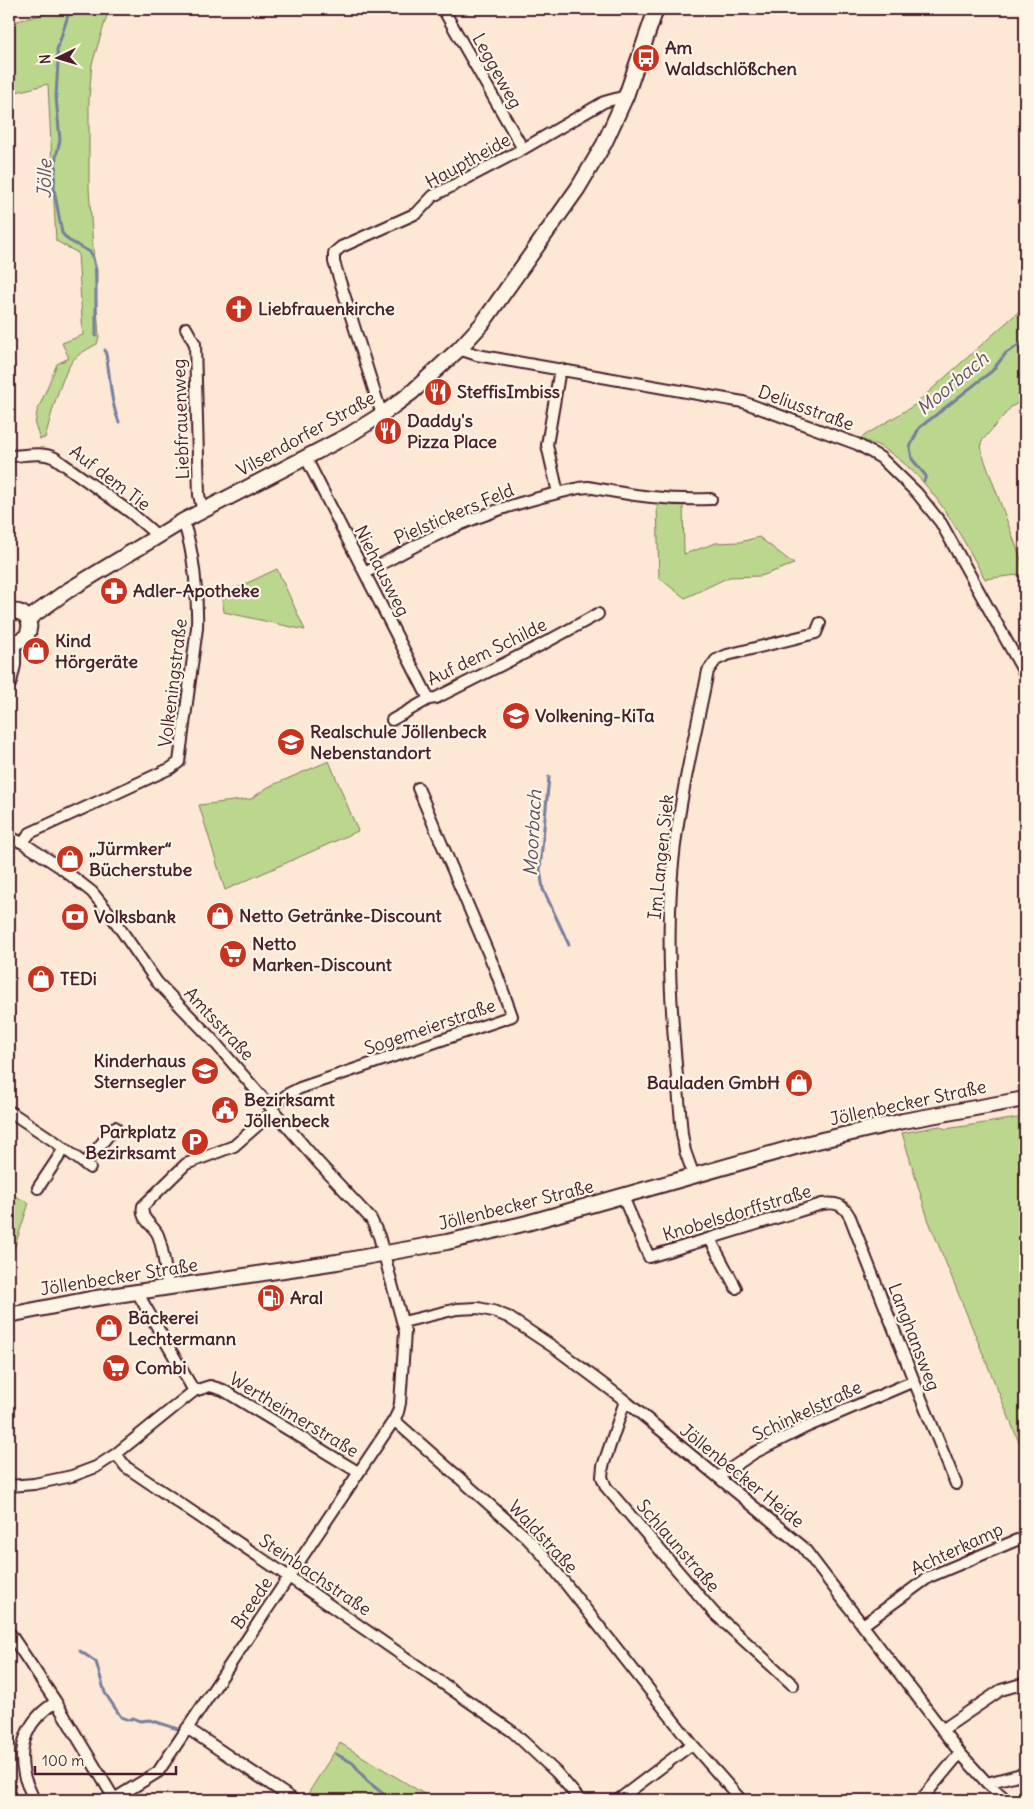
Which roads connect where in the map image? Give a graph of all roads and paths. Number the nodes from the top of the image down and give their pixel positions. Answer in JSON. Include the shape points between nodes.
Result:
{"nodes":[{"id":1,"x":443,"y":9,"type":"edge"},
{"id":2,"x":656,"y":9,"type":"edge"},
{"id":3,"x":626,"y":96,"type":"junction"},
{"id":4,"x":523,"y":149,"type":"junction"},
{"id":5,"x":186,"y":328,"type":"dead end"},
{"id":6,"x":459,"y":349,"type":"junction"},
{"id":7,"x":560,"y":369,"type":"junction"},
{"id":8,"x":384,"y":413,"type":"junction"},
{"id":9,"x":9,"y":456,"type":"edge"},
{"id":10,"x":306,"y":458,"type":"junction"},
{"id":11,"x":558,"y":493,"type":"junction"},
{"id":12,"x":711,"y":499,"type":"dead end"},
{"id":13,"x":203,"y":511,"type":"junction"},
{"id":14,"x":184,"y":521,"type":"junction"},
{"id":15,"x":156,"y":537,"type":"junction"},
{"id":16,"x":365,"y":573,"type":"junction"},
{"id":17,"x":9,"y":612,"type":"edge"},
{"id":18,"x":598,"y":614,"type":"dead end"},
{"id":19,"x":28,"y":619,"type":"junction"},
{"id":20,"x":820,"y":623,"type":"dead end"},
{"id":21,"x":11,"y":641,"type":"edge"},
{"id":22,"x":1025,"y":674,"type":"edge"},
{"id":23,"x":9,"y":682,"type":"edge"},
{"id":24,"x":429,"y":699,"type":"junction"},
{"id":25,"x":392,"y":720,"type":"dead end"},
{"id":26,"x":418,"y":788,"type":"dead end"},
{"id":27,"x":9,"y":837,"type":"edge"},
{"id":28,"x":23,"y":843,"type":"junction"},
{"id":29,"x":1025,"y":1099,"type":"edge"},
{"id":30,"x":273,"y":1109,"type":"junction"},
{"id":31,"x":9,"y":1111,"type":"edge"},
{"id":32,"x":115,"y":1127,"type":"dead end"},
{"id":33,"x":64,"y":1148,"type":"junction"},
{"id":34,"x":694,"y":1176,"type":"junction"},
{"id":35,"x":38,"y":1188,"type":"dead end"},
{"id":36,"x":623,"y":1197,"type":"junction"},
{"id":37,"x":840,"y":1204,"type":"joint"},
{"id":38,"x":710,"y":1238,"type":"junction"},
{"id":39,"x":384,"y":1254,"type":"junction"},
{"id":40,"x":168,"y":1288,"type":"junction"},
{"id":41,"x":736,"y":1288,"type":"dead end"},
{"id":42,"x":137,"y":1292,"type":"junction"},
{"id":43,"x":9,"y":1315,"type":"edge"},
{"id":44,"x":402,"y":1322,"type":"junction"},
{"id":45,"x":914,"y":1381,"type":"junction"},
{"id":46,"x":194,"y":1391,"type":"junction"},
{"id":47,"x":625,"y":1401,"type":"junction"},
{"id":48,"x":394,"y":1420,"type":"junction"},
{"id":49,"x":116,"y":1454,"type":"junction"},
{"id":50,"x":358,"y":1472,"type":"junction"},
{"id":51,"x":718,"y":1477,"type":"junction"},
{"id":52,"x":956,"y":1484,"type":"dead end"},
{"id":53,"x":9,"y":1486,"type":"edge"},
{"id":54,"x":1017,"y":1540,"type":"dead end"},
{"id":55,"x":289,"y":1577,"type":"junction"},
{"id":56,"x":863,"y":1625,"type":"junction"},
{"id":57,"x":9,"y":1632,"type":"edge"},
{"id":58,"x":1025,"y":1683,"type":"edge"},
{"id":59,"x":793,"y":1685,"type":"dead end"},
{"id":60,"x":56,"y":1702,"type":"junction"},
{"id":61,"x":187,"y":1728,"type":"junction"},
{"id":62,"x":942,"y":1730,"type":"junction"},
{"id":63,"x":692,"y":1744,"type":"junction"},
{"id":64,"x":960,"y":1753,"type":"junction"},
{"id":65,"x":1025,"y":1773,"type":"edge"},
{"id":66,"x":987,"y":1783,"type":"junction"},
{"id":67,"x":34,"y":1800,"type":"edge"},
{"id":68,"x":114,"y":1800,"type":"edge"},
{"id":69,"x":294,"y":1800,"type":"edge"},
{"id":70,"x":580,"y":1800,"type":"edge"},
{"id":71,"x":618,"y":1800,"type":"edge"},
{"id":72,"x":741,"y":1800,"type":"edge"},
{"id":73,"x":922,"y":1800,"type":"edge"},
{"id":74,"x":1007,"y":1800,"type":"edge"}],
"edges":[{"from":1,"to":4,"type":"street","name":"Leggeweg"},
{"from":2,"to":3,"type":"main road","name":"Vilsendorfer Straße"},
{"from":3,"to":4,"type":"street","name":"Hauptheide","via":[[604,102]]},
{"from":3,"to":6,"type":"main road","name":"Vilsendorfer Straße","via":[[604,144],[578,188],[482,324]]},
{"from":4,"to":8,"type":"street","name":"Hauptheide","via":[[433,196],[418,213],[334,253],[334,262],[379,406]]},
{"from":5,"to":13,"type":"street","name":"Liebfrauenweg","via":[[195,344],[199,494]]},
{"from":6,"to":7,"type":"street","name":"Deliusstraße"},
{"from":6,"to":8,"type":"main road","name":"Vilsendorfer Straße"},
{"from":7,"to":11,"type":"street","via":[[547,445]]},
{"from":7,"to":22,"type":"street","name":"Deliusstraße","via":[[743,402],[856,444],[881,458],[918,493],[941,523]]},
{"from":8,"to":10,"type":"main road","name":"Vilsendorfer Straße"},
{"from":9,"to":15,"type":"street","name":"Auf dem Tie","via":[[42,454],[55,458],[130,512]]},
{"from":10,"to":13,"type":"main road","name":"Vilsendorfer Straße"},
{"from":10,"to":16,"type":"street","name":"Niehausweg"},
{"from":11,"to":12,"type":"street","name":"Pielstickers Feld","via":[[588,487],[656,499]]},
{"from":11,"to":16,"type":"street","name":"Pielstickers Feld","via":[[487,513],[420,543]]},
{"from":13,"to":14,"type":"main road","name":"Vilsendorfer Straße"},
{"from":14,"to":15,"type":"main road","name":"Vilsendorfer Straße"},
{"from":14,"to":28,"type":"street","name":"Volkeningstraße","via":[[198,606],[179,762],[30,833]]},
{"from":15,"to":19,"type":"main road","name":"Vilsendorfer Straße","via":[[67,591]]},
{"from":16,"to":24,"type":"street","name":"Niehausweg"},
{"from":17,"to":19,"type":"main road","via":[[17,611]]},
{"from":18,"to":24,"type":"street","name":"Auf dem Schilde"},
{"from":19,"to":21,"type":"main road","via":[[27,635],[19,641]]},
{"from":20,"to":34,"type":"street","name":"Im Langen Siek","via":[[816,633],[727,656],[716,660],[708,671],[678,820],[671,886],[671,1000],[682,1134]]},
{"from":21,"to":23,"type":"main road"},
{"from":24,"to":25,"type":"street","name":"Auf dem Schilde"},
{"from":26,"to":30,"type":"street","name":"Sogemeierstraße","via":[[512,1016],[300,1088],[288,1094]]},
{"from":27,"to":28,"type":"street","name":"Amtsstraße"},
{"from":28,"to":30,"type":"street","name":"Amtsstraße","via":[[92,892],[158,982]]},
{"from":29,"to":34,"type":"main road","name":"Jöllenbecker Straße","via":[[889,1124]]},
{"from":30,"to":39,"type":"street","name":"Amtsstraße","via":[[372,1219]]},
{"from":30,"to":40,"type":"street","via":[[234,1146],[186,1164],[142,1206],[144,1218],[159,1239]]},
{"from":31,"to":33,"type":"street"},
{"from":32,"to":33,"type":"street","via":[[88,1166]]},
{"from":33,"to":35,"type":"street"},
{"from":34,"to":36,"type":"main road","name":"Jöllenbecker Straße"},
{"from":36,"to":38,"type":"street","name":"Knobelsdorffstraße","via":[[648,1257]]},
{"from":36,"to":39,"type":"main road","name":"Jöllenbecker Straße","via":[[497,1231]]},
{"from":37,"to":38,"type":"street","name":"Knobelsdorffstraße","via":[[822,1204]]},
{"from":37,"to":45,"type":"street","name":"Langhansweg","via":[[850,1216]]},
{"from":38,"to":41,"type":"street"},
{"from":39,"to":40,"type":"main road","name":"Jöllenbecker Straße"},
{"from":39,"to":44,"type":"street"},
{"from":40,"to":42,"type":"main road","name":"Jöllenbecker Straße"},
{"from":42,"to":43,"type":"main road","name":"Jöllenbecker Straße"},
{"from":42,"to":46,"type":"street"},
{"from":44,"to":47,"type":"street","name":"Jöllenbecker Heide","via":[[456,1309],[493,1311],[508,1317],[555,1348]]},
{"from":44,"to":48,"type":"street","via":[[405,1342],[400,1403]]},
{"from":45,"to":51,"type":"street","name":"Schinkelstraße","via":[[754,1453]]},
{"from":45,"to":52,"type":"street","name":"Langhansweg"},
{"from":46,"to":49,"type":"street"},
{"from":46,"to":50,"type":"street","name":"Wertheimerstraße","via":[[210,1386],[223,1390]]},
{"from":47,"to":51,"type":"street","name":"Jöllenbecker Heide"},
{"from":47,"to":59,"type":"street","name":"Schlaunstraße","via":[[603,1466],[602,1477],[606,1487],[714,1613]]},
{"from":48,"to":50,"type":"street","name":"Breede"},
{"from":48,"to":63,"type":"street","name":"Waldstraße","via":[[543,1555]]},
{"from":49,"to":53,"type":"street","via":[[96,1467],[72,1476]]},
{"from":49,"to":55,"type":"street","name":"Steinbachstraße","via":[[126,1467]]},
{"from":50,"to":55,"type":"street","name":"Breede"},
{"from":51,"to":56,"type":"street","name":"Jöllenbecker Heide","via":[[803,1547]]},
{"from":54,"to":56,"type":"street","name":"Achterkamp","via":[[929,1577]]},
{"from":55,"to":61,"type":"street","name":"Breede"},
{"from":55,"to":70,"type":"street","name":"Steinbachstraße","via":[[513,1732],[557,1773]]},
{"from":56,"to":62,"type":"street","name":"Jöllenbecker Heide"},
{"from":57,"to":60,"type":"street"},
{"from":58,"to":62,"type":"street","via":[[1001,1690]]},
{"from":60,"to":67,"type":"street","via":[[31,1724],[25,1739],[24,1775]]},
{"from":60,"to":68,"type":"street"},
{"from":61,"to":68,"type":"street","name":"Breede","via":[[158,1772]]},
{"from":61,"to":69,"type":"street"},
{"from":62,"to":64,"type":"street","name":"Jöllenbecker Heide"},
{"from":63,"to":71,"type":"street"},
{"from":63,"to":72,"type":"street","name":"Waldstraße"},
{"from":64,"to":66,"type":"street","name":"Jöllenbecker Heide"},
{"from":64,"to":73,"type":"street"},
{"from":65,"to":66,"type":"street"},
{"from":66,"to":74,"type":"street","name":"Jöllenbecker Heide"}]}
